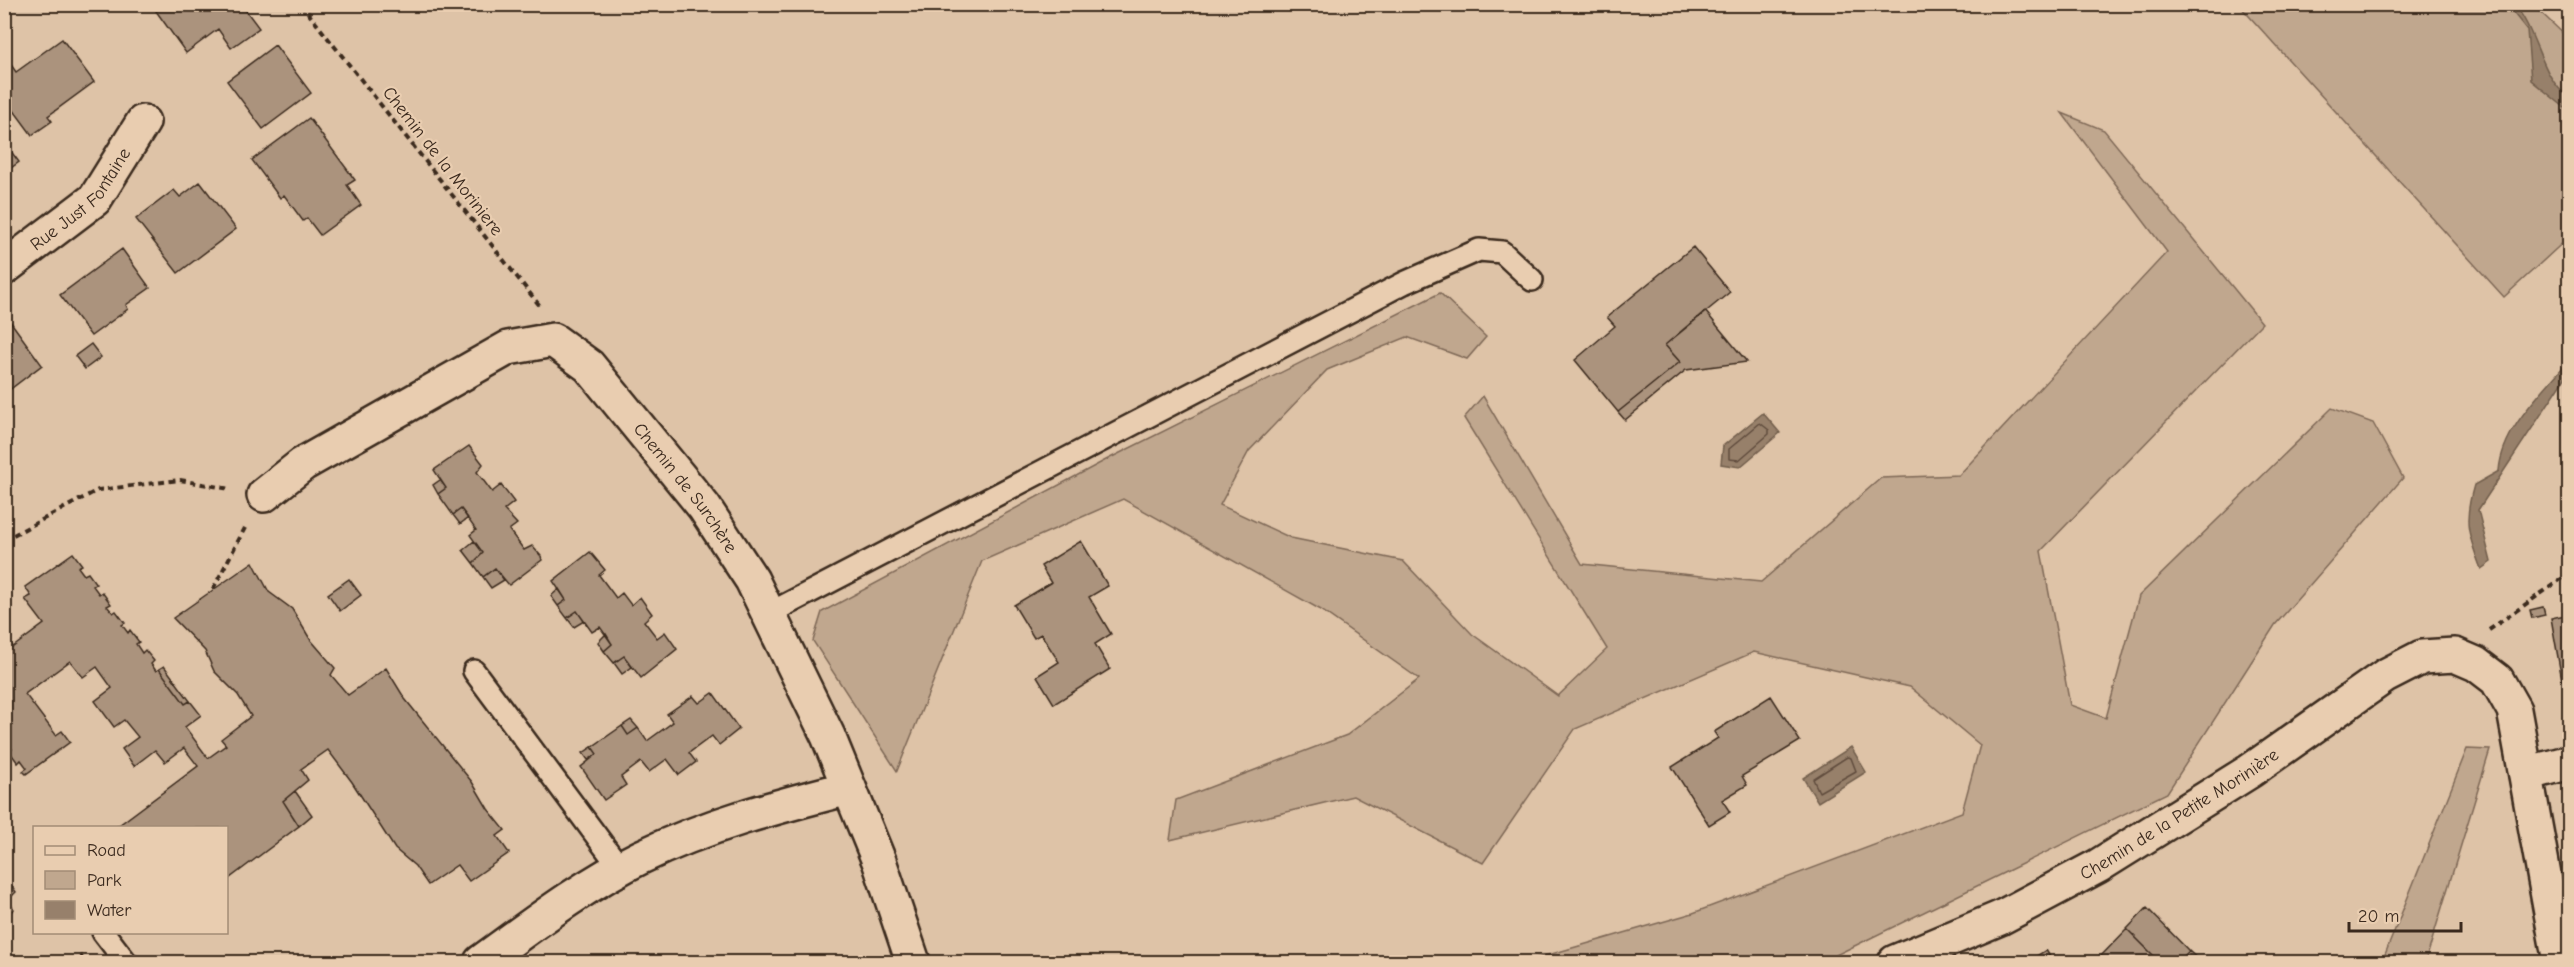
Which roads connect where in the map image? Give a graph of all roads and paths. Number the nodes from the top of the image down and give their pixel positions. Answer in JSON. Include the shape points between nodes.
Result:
{"nodes":[{"id":1,"x":301,"y":4,"type":"edge"},
{"id":2,"x":143,"y":122,"type":"dead end"},
{"id":3,"x":4,"y":268,"type":"edge"},
{"id":4,"x":1532,"y":280,"type":"dead end"},
{"id":5,"x":553,"y":340,"type":"junction"},
{"id":6,"x":264,"y":495,"type":"junction"},
{"id":7,"x":4,"y":540,"type":"edge"},
{"id":8,"x":2570,"y":573,"type":"edge"},
{"id":9,"x":213,"y":590,"type":"dead end"},
{"id":10,"x":770,"y":613,"type":"junction"},
{"id":11,"x":2455,"y":656,"type":"junction"},
{"id":12,"x":474,"y":671,"type":"dead end"},
{"id":13,"x":2570,"y":762,"type":"edge"},
{"id":14,"x":2526,"y":774,"type":"junction"},
{"id":15,"x":849,"y":788,"type":"junction"},
{"id":16,"x":621,"y":869,"type":"junction"},
{"id":17,"x":105,"y":934,"type":"edge"},
{"id":18,"x":126,"y":963,"type":"edge"},
{"id":19,"x":481,"y":963,"type":"edge"},
{"id":20,"x":913,"y":963,"type":"edge"},
{"id":21,"x":1895,"y":963,"type":"edge"},
{"id":22,"x":2560,"y":963,"type":"edge"}],
"edges":[{"from":1,"to":5,"type":"path","name":"Chemin de la Moriniere","via":[[544,311]]},
{"from":2,"to":3,"type":"street","name":"Rue Just Fontaine","via":[[95,199]]},
{"from":4,"to":10,"type":"lane","via":[[1502,252],[1479,250],[1404,283]]},
{"from":5,"to":6,"type":"street","via":[[508,348],[303,464]]},
{"from":5,"to":10,"type":"street","name":"Chemin de Surchère","via":[[589,366],[704,507]]},
{"from":6,"to":7,"type":"path","via":[[180,480],[98,490]]},
{"from":6,"to":9,"type":"path"},
{"from":8,"to":11,"type":"path"},
{"from":10,"to":15,"type":"street","name":"Chemin de Surchère"},
{"from":11,"to":14,"type":"street","name":"Chemin de la Petite Morinière","via":[[2476,664],[2497,680],[2514,710]]},
{"from":11,"to":21,"type":"street","name":"Chemin de la Petite Morinière","via":[[2422,657],[2385,676],[2250,771],[2098,866],[2000,918]]},
{"from":12,"to":16,"type":"lane"},
{"from":13,"to":14,"type":"street"},
{"from":14,"to":22,"type":"street","name":"Chemin de la Petite Morinière"},
{"from":15,"to":16,"type":"street","via":[[750,814],[640,857]]},
{"from":15,"to":20,"type":"street","name":"Chemin de Surchère","via":[[879,861]]},
{"from":16,"to":19,"type":"street","via":[[556,908]]},
{"from":17,"to":18,"type":"lane"}]}
